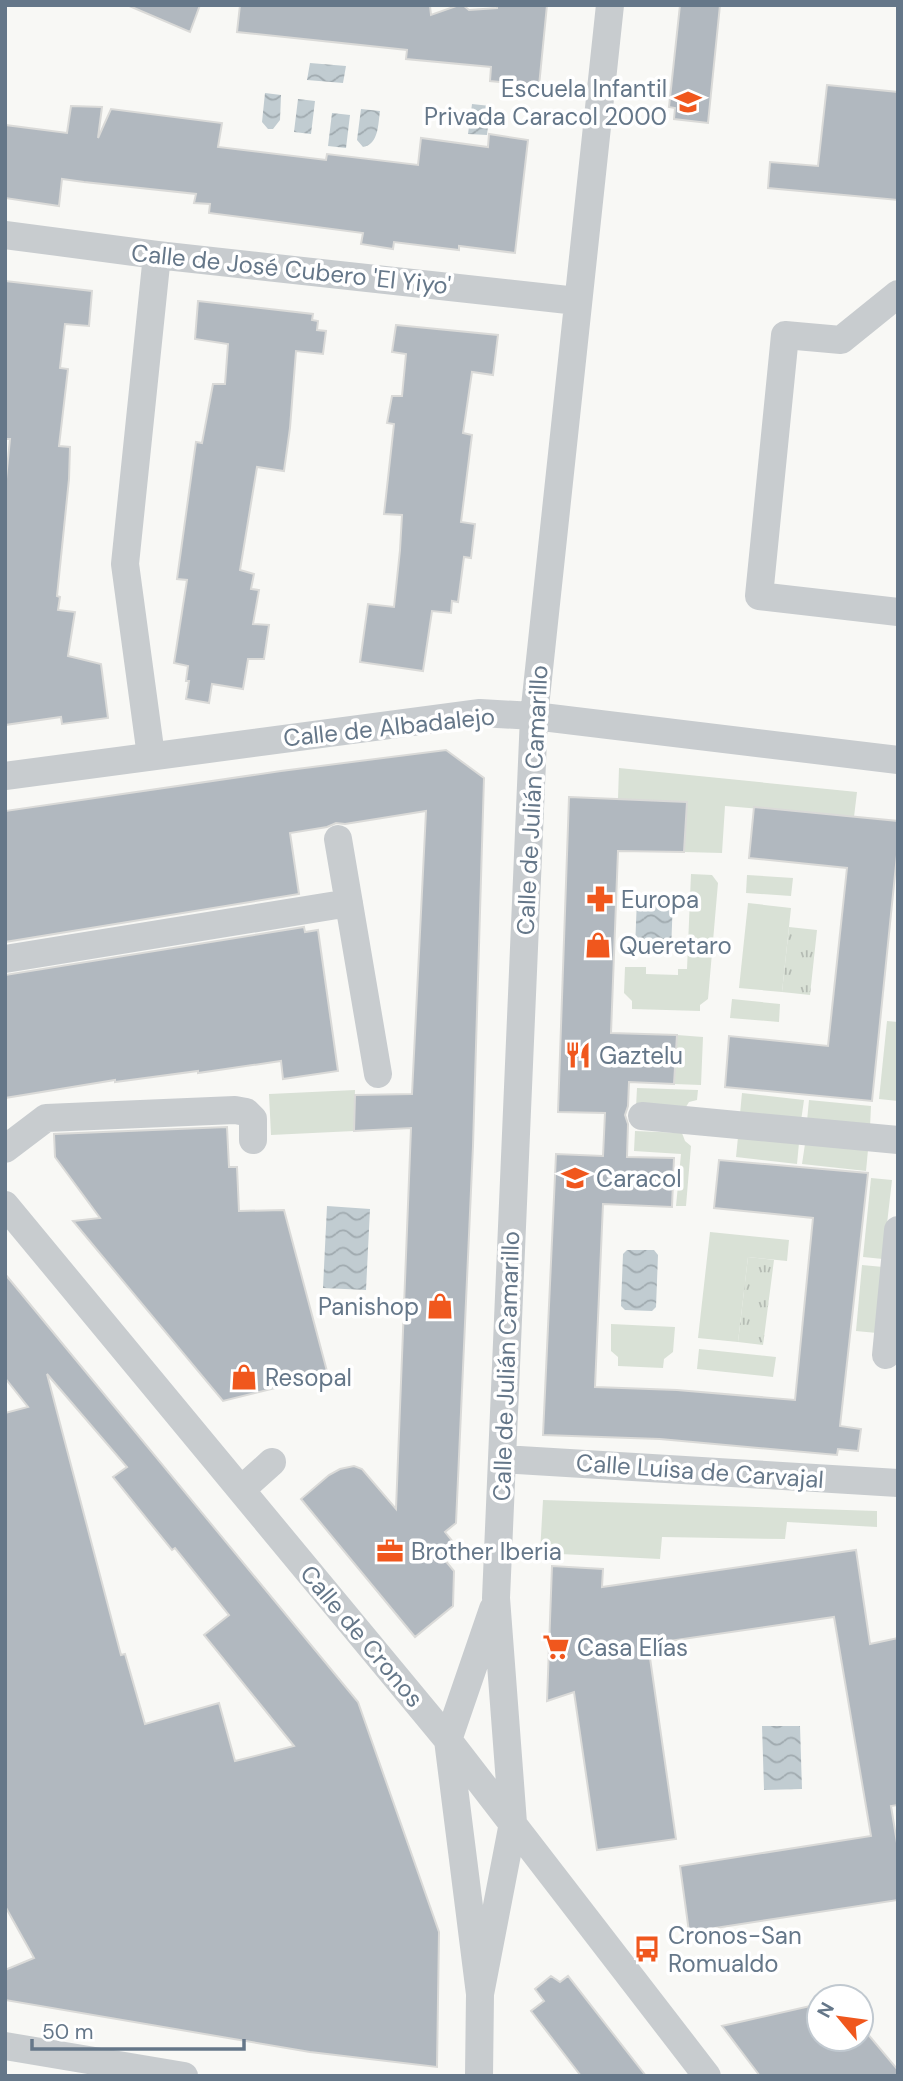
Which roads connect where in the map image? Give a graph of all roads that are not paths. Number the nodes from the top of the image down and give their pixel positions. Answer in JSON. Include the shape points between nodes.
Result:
{"nodes":[{"id":1,"x":610,"y":5,"type":"edge"},
{"id":2,"x":5,"y":235,"type":"edge"},
{"id":3,"x":157,"y":255,"type":"junction"},
{"id":4,"x":898,"y":294,"type":"edge"},
{"id":5,"x":577,"y":300,"type":"junction"},
{"id":6,"x":898,"y":612,"type":"edge"},
{"id":7,"x":534,"y":716,"type":"junction"},
{"id":8,"x":151,"y":756,"type":"junction"},
{"id":9,"x":898,"y":760,"type":"edge"},
{"id":10,"x":5,"y":776,"type":"edge"},
{"id":11,"x":338,"y":839,"type":"dead end"},
{"id":12,"x":349,"y":904,"type":"junction"},
{"id":13,"x":5,"y":959,"type":"edge"},
{"id":14,"x":378,"y":1074,"type":"dead end"},
{"id":15,"x":642,"y":1116,"type":"dead end"},
{"id":16,"x":253,"y":1140,"type":"dead end"},
{"id":17,"x":898,"y":1140,"type":"edge"},
{"id":18,"x":5,"y":1149,"type":"edge"},
{"id":19,"x":5,"y":1205,"type":"edge"},
{"id":20,"x":898,"y":1230,"type":"edge"},
{"id":21,"x":886,"y":1354,"type":"dead end"},
{"id":22,"x":502,"y":1459,"type":"junction"},
{"id":23,"x":272,"y":1462,"type":"dead end"},
{"id":24,"x":898,"y":1483,"type":"edge"},
{"id":25,"x":241,"y":1490,"type":"junction"},
{"id":26,"x":496,"y":1598,"type":"junction"},
{"id":27,"x":448,"y":1740,"type":"junction"},
{"id":28,"x":513,"y":1823,"type":"junction"},
{"id":29,"x":480,"y":1994,"type":"junction"},
{"id":30,"x":5,"y":2046,"type":"edge"},
{"id":31,"x":184,"y":2076,"type":"edge"},
{"id":32,"x":479,"y":2076,"type":"edge"},
{"id":33,"x":707,"y":2076,"type":"edge"}],
"edges":[{"from":1,"to":5,"type":"street","name":"Calle de Julián Camarillo"},
{"from":2,"to":3,"type":"street","name":"Calle de José Cubero 'El Yiyo'"},
{"from":3,"to":5,"type":"street","name":"Calle de José Cubero 'El Yiyo'"},
{"from":3,"to":8,"type":"street","via":[[125,564]]},
{"from":4,"to":6,"type":"street","via":[[842,340],[785,335],[759,596]]},
{"from":5,"to":7,"type":"street","name":"Calle de Julián Camarillo"},
{"from":7,"to":8,"type":"street","name":"Calle de Albadalejo","via":[[481,713]]},
{"from":7,"to":9,"type":"street","name":"Calle de Albadalejo"},
{"from":7,"to":22,"type":"street","name":"Calle de Julián Camarillo"},
{"from":8,"to":10,"type":"street","name":"Calle de Albadalejo"},
{"from":11,"to":12,"type":"street"},
{"from":12,"to":13,"type":"street"},
{"from":12,"to":14,"type":"street"},
{"from":15,"to":17,"type":"street"},
{"from":16,"to":18,"type":"street","via":[[253,1119],[235,1110],[46,1118]]},
{"from":19,"to":25,"type":"street","name":"Calle de Cronos"},
{"from":20,"to":21,"type":"street"},
{"from":22,"to":24,"type":"street","name":"Calle Luisa de Carvajal"},
{"from":22,"to":26,"type":"street","name":"Calle de Julián Camarillo"},
{"from":23,"to":25,"type":"street"},
{"from":25,"to":27,"type":"street","name":"Calle de Cronos"},
{"from":26,"to":27,"type":"street","name":"Calle de Julián Camarillo"},
{"from":26,"to":28,"type":"street","name":"Calle de Julián Camarillo"},
{"from":27,"to":28,"type":"street","name":"Calle de Cronos"},
{"from":27,"to":29,"type":"street","name":"Calle de Julián Camarillo"},
{"from":28,"to":29,"type":"street","name":"Calle de Julián Camarillo"},
{"from":28,"to":33,"type":"street","name":"Calle de Cronos"},
{"from":29,"to":32,"type":"street","name":"Calle de Julián Camarillo"},
{"from":30,"to":31,"type":"street"}]}
